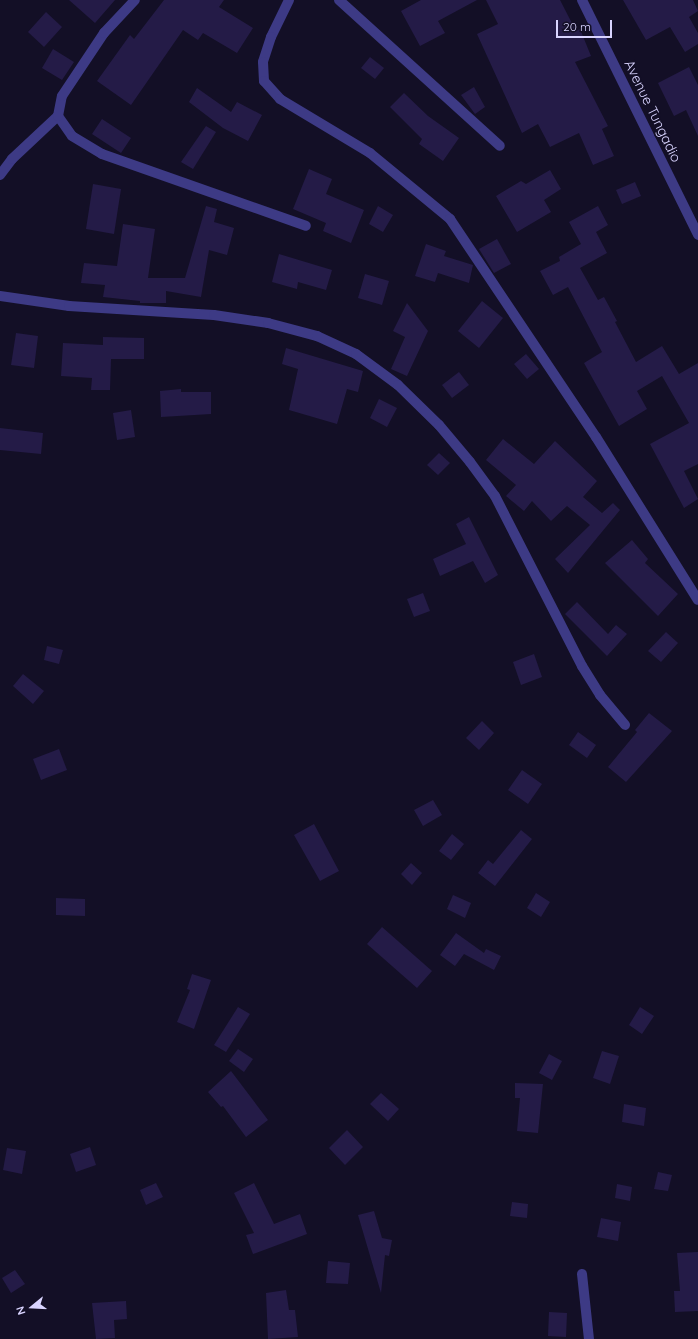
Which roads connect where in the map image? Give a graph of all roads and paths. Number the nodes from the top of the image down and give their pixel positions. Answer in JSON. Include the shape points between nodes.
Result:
{"nodes":[{"id":1,"x":135,"y":0,"type":"edge"},
{"id":2,"x":289,"y":0,"type":"edge"},
{"id":3,"x":338,"y":0,"type":"edge"},
{"id":4,"x":582,"y":0,"type":"edge"},
{"id":5,"x":58,"y":116,"type":"junction"},
{"id":6,"x":500,"y":146,"type":"dead end"},
{"id":7,"x":0,"y":176,"type":"edge"},
{"id":8,"x":306,"y":226,"type":"dead end"},
{"id":9,"x":698,"y":235,"type":"edge"},
{"id":10,"x":0,"y":296,"type":"edge"},
{"id":11,"x":698,"y":600,"type":"edge"},
{"id":12,"x":626,"y":725,"type":"dead end"},
{"id":13,"x":582,"y":1274,"type":"dead end"},
{"id":14,"x":589,"y":1339,"type":"edge"}],
"edges":[{"from":1,"to":5,"type":"street","via":[[104,33],[62,96]]},
{"from":2,"to":11,"type":"street","via":[[271,37],[263,62],[264,81],[280,99],[370,153],[450,219],[596,437]]},
{"from":3,"to":6,"type":"street"},
{"from":4,"to":9,"type":"street","name":"Avenue Tungadio"},
{"from":5,"to":7,"type":"street","via":[[12,159]]},
{"from":5,"to":8,"type":"street","via":[[72,136],[102,154]]},
{"from":10,"to":12,"type":"street","via":[[69,306],[214,315],[268,323],[317,336],[356,354],[398,385],[439,425],[495,496],[582,666],[600,695]]},
{"from":13,"to":14,"type":"street"}]}
